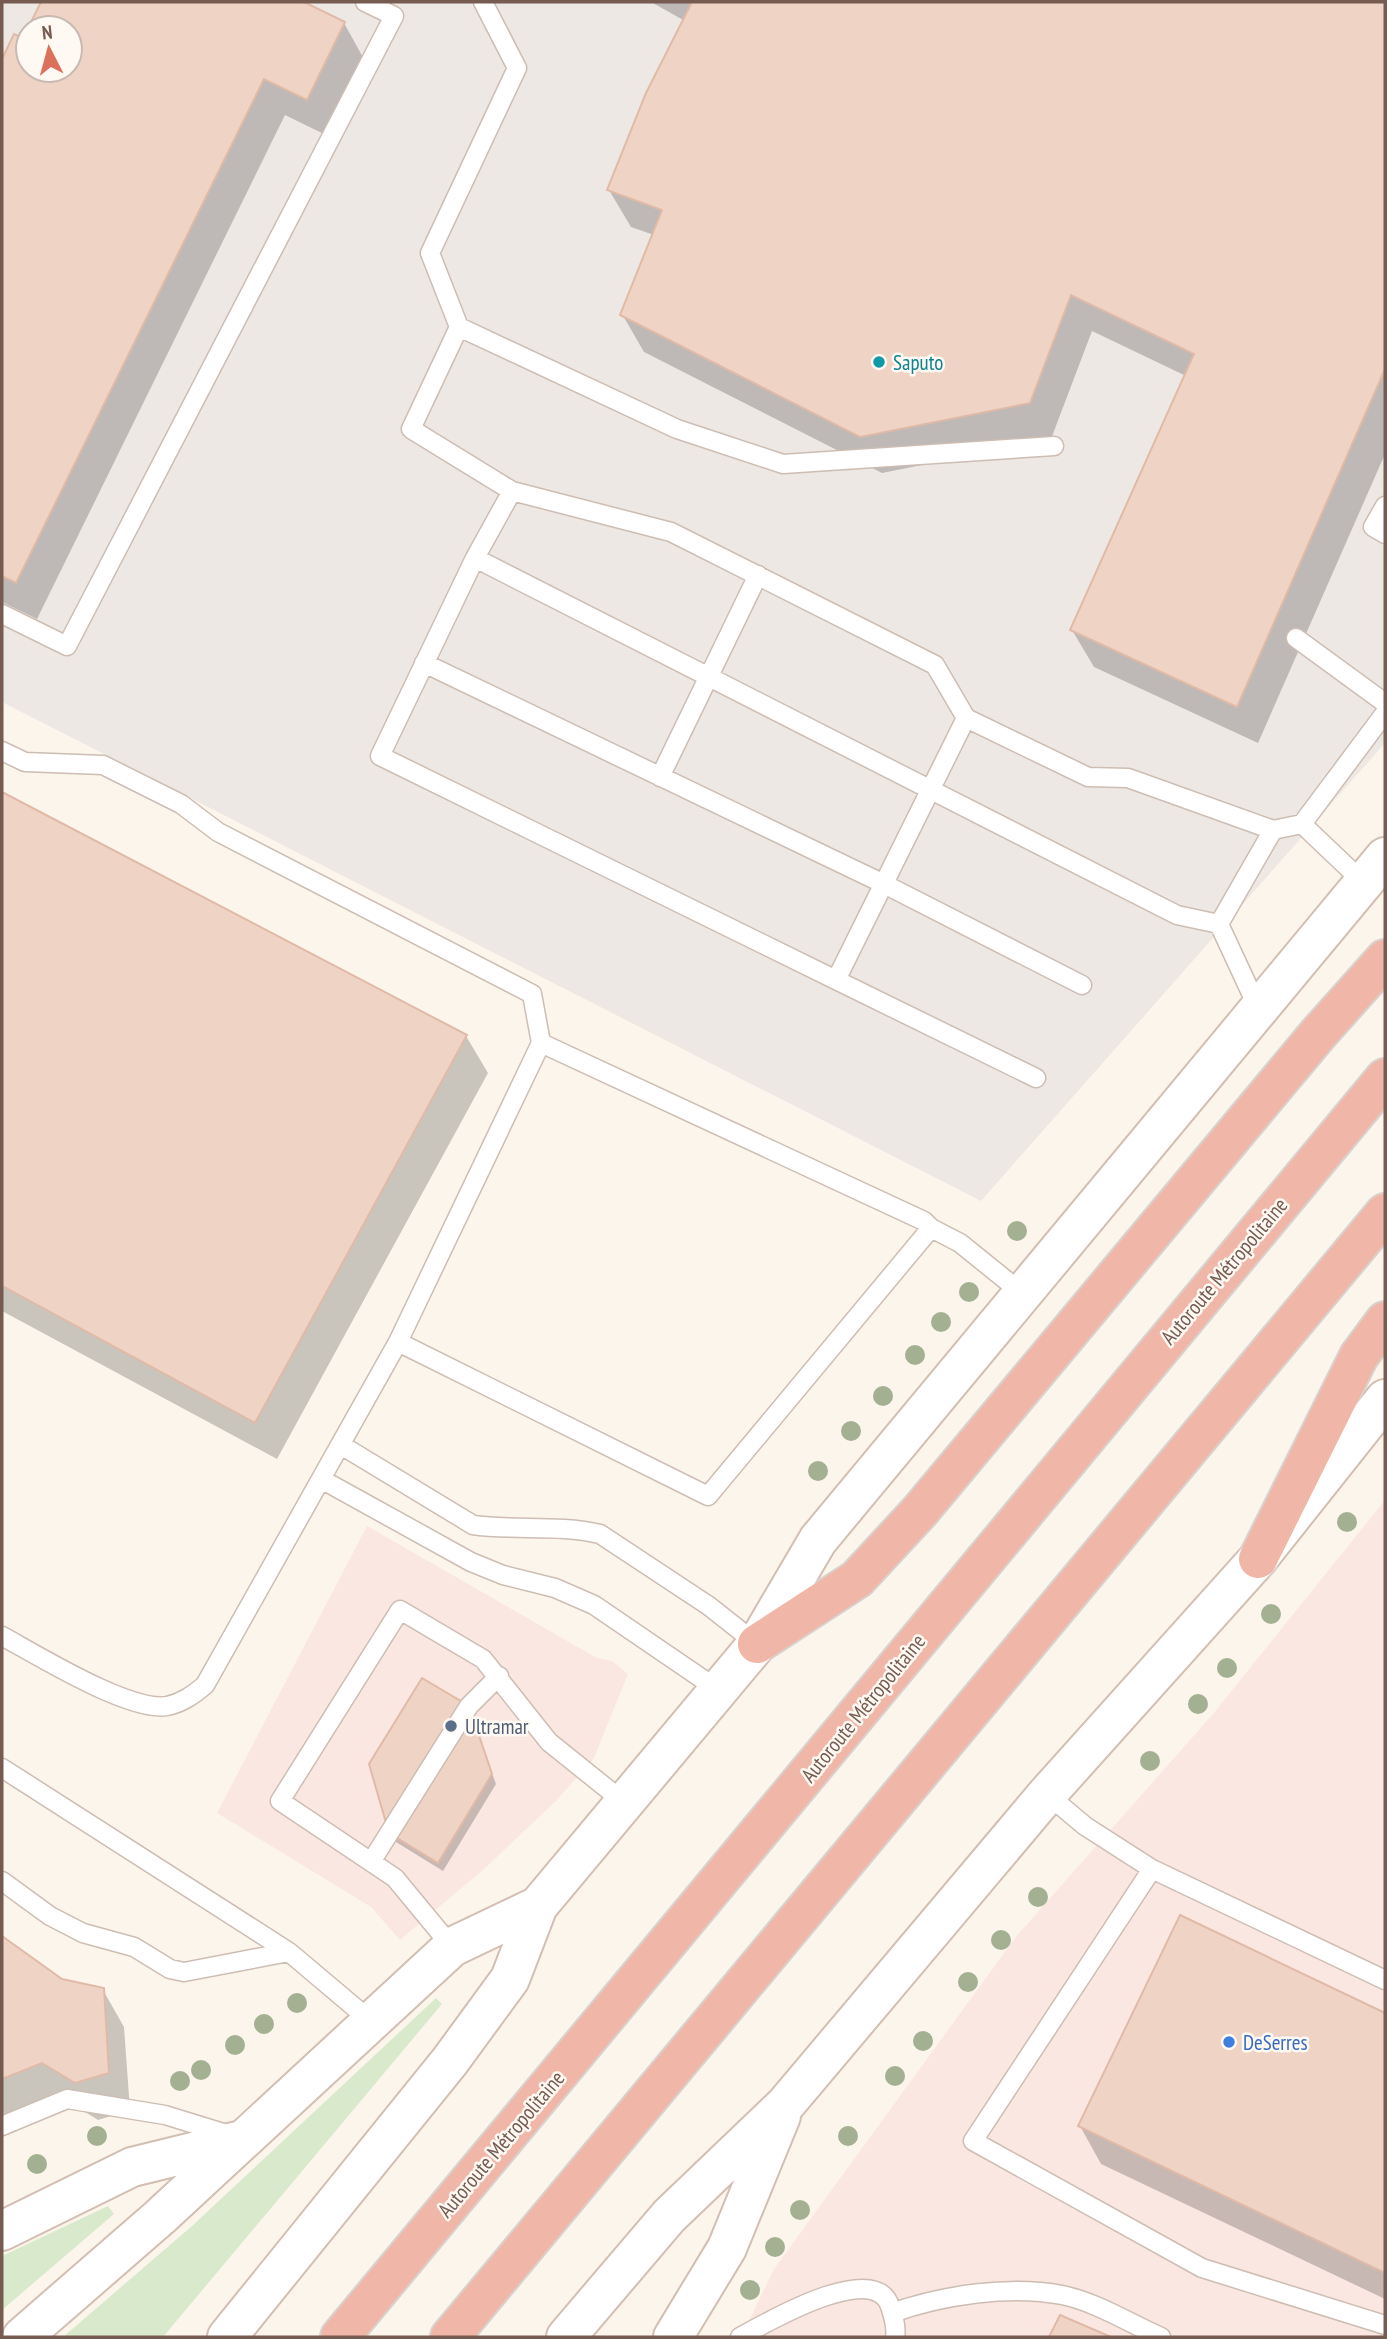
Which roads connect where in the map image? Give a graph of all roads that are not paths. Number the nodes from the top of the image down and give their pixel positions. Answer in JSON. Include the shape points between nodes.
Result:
{"nodes":[{"id":1,"x":365,"y":2,"type":"edge"},
{"id":2,"x":483,"y":2,"type":"edge"},
{"id":3,"x":459,"y":327,"type":"junction"},
{"id":4,"x":1054,"y":446,"type":"dead end"},
{"id":5,"x":512,"y":491,"type":"junction"},
{"id":6,"x":1385,"y":506,"type":"edge"},
{"id":7,"x":1385,"y":534,"type":"edge"},
{"id":8,"x":475,"y":558,"type":"junction"},
{"id":9,"x":758,"y":575,"type":"junction"},
{"id":10,"x":2,"y":614,"type":"edge"},
{"id":11,"x":1296,"y":638,"type":"dead end"},
{"id":12,"x":424,"y":663,"type":"junction"},
{"id":13,"x":709,"y":675,"type":"junction"},
{"id":14,"x":1385,"y":703,"type":"edge"},
{"id":15,"x":1385,"y":713,"type":"edge"},
{"id":16,"x":966,"y":718,"type":"junction"},
{"id":17,"x":2,"y":751,"type":"edge"},
{"id":18,"x":660,"y":777,"type":"junction"},
{"id":19,"x":931,"y":788,"type":"junction"},
{"id":20,"x":1302,"y":824,"type":"junction"},
{"id":21,"x":1273,"y":830,"type":"junction"},
{"id":22,"x":1375,"y":870,"type":"edge"},
{"id":23,"x":884,"y":884,"type":"junction"},
{"id":24,"x":1219,"y":924,"type":"junction"},
{"id":25,"x":1385,"y":959,"type":"edge"},
{"id":26,"x":836,"y":980,"type":"junction"},
{"id":27,"x":1082,"y":985,"type":"dead end"},
{"id":28,"x":1258,"y":1008,"type":"junction"},
{"id":29,"x":541,"y":1043,"type":"junction"},
{"id":30,"x":1037,"y":1078,"type":"dead end"},
{"id":31,"x":1385,"y":1078,"type":"edge"},
{"id":32,"x":1385,"y":1213,"type":"edge"},
{"id":33,"x":931,"y":1228,"type":"junction"},
{"id":34,"x":1022,"y":1293,"type":"junction"},
{"id":35,"x":1385,"y":1321,"type":"edge"},
{"id":36,"x":398,"y":1342,"type":"junction"},
{"id":37,"x":1385,"y":1398,"type":"edge"},
{"id":38,"x":341,"y":1445,"type":"junction"},
{"id":39,"x":321,"y":1479,"type":"junction"},
{"id":40,"x":1258,"y":1559,"type":"junction"},
{"id":41,"x":2,"y":1636,"type":"edge"},
{"id":42,"x":757,"y":1644,"type":"junction"},
{"id":43,"x":499,"y":1676,"type":"junction"},
{"id":44,"x":720,"y":1691,"type":"junction"},
{"id":45,"x":2,"y":1768,"type":"edge"},
{"id":46,"x":1047,"y":1794,"type":"junction"},
{"id":47,"x":625,"y":1803,"type":"junction"},
{"id":48,"x":371,"y":1862,"type":"junction"},
{"id":49,"x":1152,"y":1869,"type":"junction"},
{"id":50,"x":2,"y":1881,"type":"edge"},
{"id":51,"x":538,"y":1906,"type":"junction"},
{"id":52,"x":452,"y":1947,"type":"junction"},
{"id":53,"x":289,"y":1952,"type":"junction"},
{"id":54,"x":1385,"y":1980,"type":"edge"},
{"id":55,"x":372,"y":2022,"type":"junction"},
{"id":56,"x":785,"y":2105,"type":"junction"},
{"id":57,"x":2,"y":2126,"type":"edge"},
{"id":58,"x":244,"y":2139,"type":"junction"},
{"id":59,"x":2,"y":2231,"type":"edge"},
{"id":60,"x":892,"y":2313,"type":"junction"},
{"id":61,"x":1385,"y":2325,"type":"edge"},
{"id":62,"x":22,"y":2337,"type":"edge"},
{"id":63,"x":227,"y":2337,"type":"edge"},
{"id":64,"x":340,"y":2337,"type":"edge"},
{"id":65,"x":450,"y":2337,"type":"edge"},
{"id":66,"x":566,"y":2337,"type":"edge"},
{"id":67,"x":673,"y":2337,"type":"edge"},
{"id":68,"x":740,"y":2337,"type":"edge"},
{"id":69,"x":895,"y":2337,"type":"edge"},
{"id":70,"x":1161,"y":2337,"type":"edge"}],
"edges":[{"from":1,"to":10,"type":"lane","via":[[394,16],[67,646]]},
{"from":2,"to":3,"type":"lane","via":[[517,68],[430,253]]},
{"from":3,"to":4,"type":"lane","via":[[677,429],[783,464]]},
{"from":3,"to":5,"type":"lane","via":[[411,429]]},
{"from":5,"to":8,"type":"lane"},
{"from":5,"to":9,"type":"lane","via":[[671,532]]},
{"from":6,"to":7,"type":"lane","via":[[1373,527]]},
{"from":8,"to":12,"type":"lane"},
{"from":8,"to":13,"type":"lane"},
{"from":9,"to":13,"type":"lane"},
{"from":9,"to":16,"type":"lane","via":[[935,666]]},
{"from":11,"to":14,"type":"lane"},
{"from":12,"to":18,"type":"lane"},
{"from":12,"to":26,"type":"lane","via":[[380,756]]},
{"from":13,"to":18,"type":"lane"},
{"from":13,"to":19,"type":"lane"},
{"from":15,"to":20,"type":"lane"},
{"from":16,"to":19,"type":"lane"},
{"from":16,"to":21,"type":"lane","via":[[1088,777],[1128,778]]},
{"from":17,"to":29,"type":"lane","via":[[25,762],[103,765],[181,804],[218,832],[532,994]]},
{"from":18,"to":23,"type":"lane"},
{"from":19,"to":23,"type":"lane"},
{"from":19,"to":24,"type":"lane","via":[[1177,915]]},
{"from":20,"to":21,"type":"lane"},
{"from":20,"to":22,"type":"lane"},
{"from":21,"to":24,"type":"lane"},
{"from":22,"to":28,"type":"main road"},
{"from":23,"to":26,"type":"lane"},
{"from":23,"to":27,"type":"lane"},
{"from":24,"to":28,"type":"lane"},
{"from":25,"to":42,"type":"highway","via":[[920,1511],[857,1579]]},
{"from":26,"to":30,"type":"lane"},
{"from":28,"to":34,"type":"main road"},
{"from":29,"to":33,"type":"lane"},
{"from":29,"to":36,"type":"lane"},
{"from":31,"to":64,"type":"highway","name":"Autoroute Métropolitaine"},
{"from":32,"to":65,"type":"highway"},
{"from":33,"to":34,"type":"lane","via":[[960,1243]]},
{"from":33,"to":36,"type":"lane","via":[[708,1496]]},
{"from":34,"to":42,"type":"main road","via":[[818,1540]]},
{"from":35,"to":40,"type":"highway","via":[[1359,1356]]},
{"from":36,"to":38,"type":"lane"},
{"from":37,"to":40,"type":"main road"},
{"from":38,"to":39,"type":"lane"},
{"from":38,"to":42,"type":"lane","via":[[473,1525],[600,1534],[709,1606]]},
{"from":39,"to":41,"type":"lane","via":[[205,1685],[187,1700],[147,1705],[85,1681]]},
{"from":39,"to":44,"type":"lane","via":[[471,1562],[594,1605]]},
{"from":40,"to":46,"type":"main road"},
{"from":42,"to":44,"type":"main road"},
{"from":43,"to":47,"type":"lane","via":[[549,1742]]},
{"from":43,"to":48,"type":"lane","via":[[469,1706]]},
{"from":43,"to":48,"type":"lane","via":[[483,1659],[400,1610],[280,1801]]},
{"from":44,"to":47,"type":"main road"},
{"from":45,"to":53,"type":"lane"},
{"from":46,"to":49,"type":"lane","via":[[1085,1826]]},
{"from":46,"to":56,"type":"main road"},
{"from":47,"to":51,"type":"main road"},
{"from":48,"to":52,"type":"lane","via":[[405,1888]]},
{"from":49,"to":54,"type":"lane"},
{"from":49,"to":61,"type":"lane","via":[[973,2141],[1202,2268]]},
{"from":50,"to":53,"type":"lane","via":[[50,1916],[83,1933],[134,1947],[170,1969],[184,1972]]},
{"from":51,"to":52,"type":"main road"},
{"from":51,"to":63,"type":"main road","via":[[510,1979],[450,2061]]},
{"from":52,"to":55,"type":"main road"},
{"from":53,"to":55,"type":"lane"},
{"from":55,"to":58,"type":"main road"},
{"from":56,"to":66,"type":"main road","via":[[669,2216]]},
{"from":56,"to":67,"type":"main road","via":[[727,2248]]},
{"from":57,"to":58,"type":"lane","via":[[67,2099],[165,2115]]},
{"from":58,"to":59,"type":"main road","via":[[132,2167]]},
{"from":58,"to":62,"type":"main road"},
{"from":60,"to":68,"type":"lane","via":[[888,2300],[878,2291],[846,2290]]},
{"from":60,"to":69,"type":"lane"},
{"from":60,"to":70,"type":"lane","via":[[959,2295],[1062,2295]]}]}
